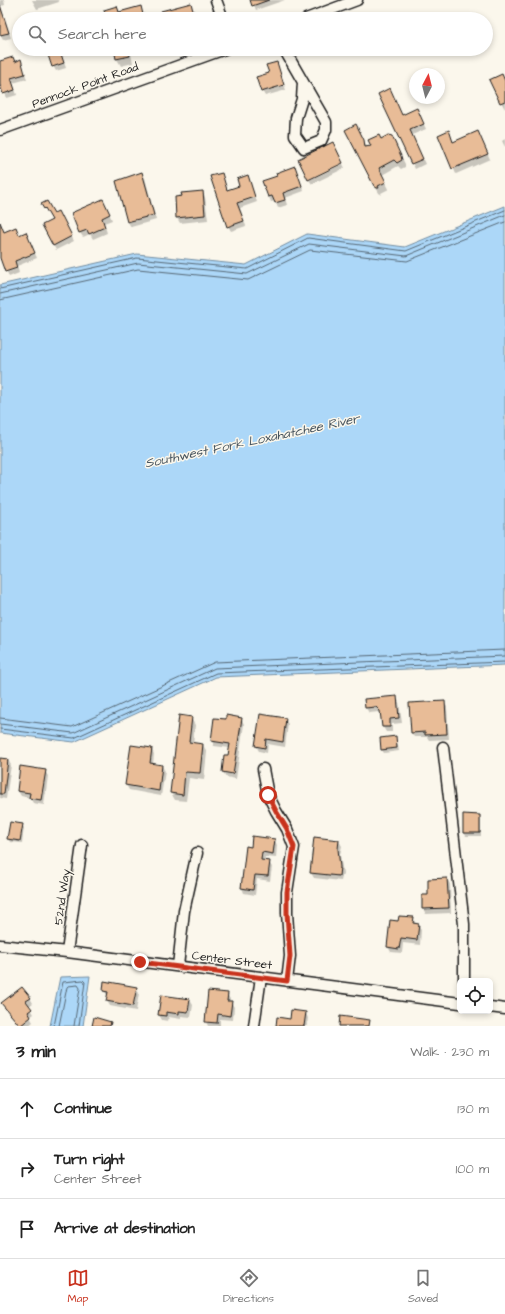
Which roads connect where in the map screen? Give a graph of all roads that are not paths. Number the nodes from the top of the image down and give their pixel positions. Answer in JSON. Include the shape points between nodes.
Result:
{"nodes":[{"id":1,"x":216,"y":0,"type":"edge"},
{"id":2,"x":357,"y":0,"type":"edge"},
{"id":3,"x":221,"y":12,"type":"edge"},
{"id":4,"x":325,"y":12,"type":"edge"},
{"id":5,"x":206,"y":56,"type":"edge"},
{"id":6,"x":288,"y":56,"type":"edge"},
{"id":7,"x":302,"y":82,"type":"junction"},
{"id":8,"x":0,"y":130,"type":"edge"},
{"id":9,"x":442,"y":747,"type":"dead end"},
{"id":10,"x":263,"y":769,"type":"dead end"},
{"id":11,"x":82,"y":845,"type":"dead end"},
{"id":12,"x":197,"y":853,"type":"dead end"},
{"id":13,"x":0,"y":945,"type":"edge"},
{"id":14,"x":67,"y":952,"type":"junction"},
{"id":15,"x":178,"y":966,"type":"junction"},
{"id":16,"x":261,"y":977,"type":"junction"},
{"id":17,"x":464,"y":978,"type":"edge"},
{"id":18,"x":287,"y":981,"type":"junction"},
{"id":19,"x":457,"y":1003,"type":"edge"},
{"id":20,"x":493,"y":1007,"type":"edge"},
{"id":21,"x":505,"y":1009,"type":"edge"},
{"id":22,"x":254,"y":1026,"type":"edge"}],
"edges":[{"from":1,"to":3,"type":"street"},
{"from":2,"to":4,"type":"street"},
{"from":5,"to":8,"type":"street","name":"Pennock Point Road"},
{"from":6,"to":7,"type":"street"},
{"from":7,"to":7,"type":"street","via":[[326,122],[326,130],[321,140],[304,148],[295,135],[296,118],[302,99]]},
{"from":9,"to":17,"type":"street","via":[[464,924]]},
{"from":10,"to":18,"type":"street","via":[[268,795],[294,847],[287,892],[290,956]]},
{"from":11,"to":14,"type":"street","name":"52nd Way"},
{"from":12,"to":15,"type":"street","via":[[184,911]]},
{"from":13,"to":14,"type":"street","name":"Center Street"},
{"from":14,"to":15,"type":"street","name":"Center Street"},
{"from":15,"to":16,"type":"street","name":"Center Street"},
{"from":16,"to":18,"type":"street","name":"Center Street"},
{"from":16,"to":22,"type":"street"},
{"from":18,"to":19,"type":"street","name":"Center Street"},
{"from":20,"to":21,"type":"street"}]}
